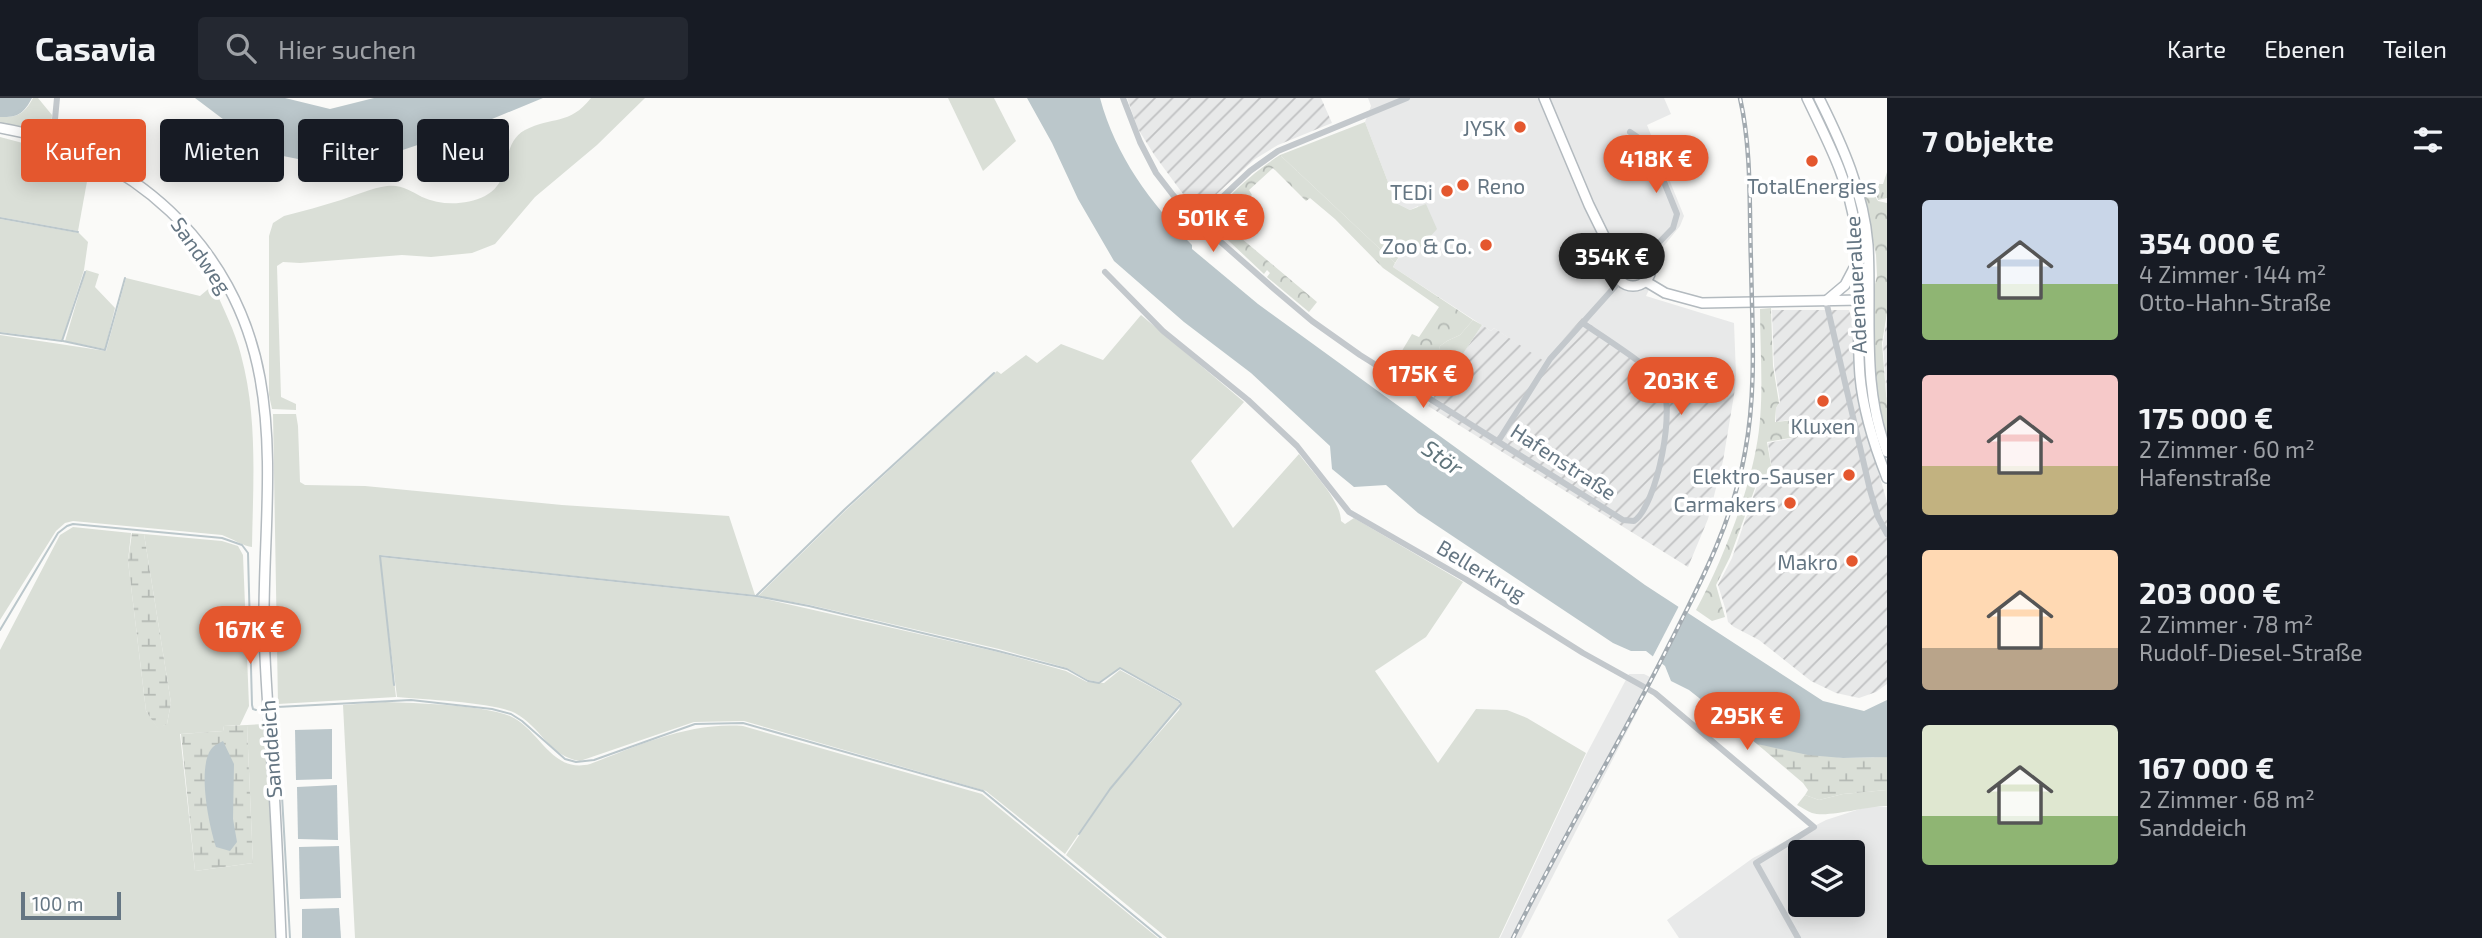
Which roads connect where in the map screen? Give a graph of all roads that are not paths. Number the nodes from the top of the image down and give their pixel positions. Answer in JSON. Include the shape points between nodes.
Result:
{"nodes":[{"id":1,"x":57,"y":98,"type":"edge"},
{"id":2,"x":1123,"y":98,"type":"edge"},
{"id":3,"x":1407,"y":98,"type":"edge"},
{"id":4,"x":1544,"y":98,"type":"edge"},
{"id":5,"x":1807,"y":98,"type":"edge"},
{"id":6,"x":1819,"y":98,"type":"edge"},
{"id":7,"x":55,"y":119,"type":"edge"},
{"id":8,"x":0,"y":128,"type":"edge"},
{"id":9,"x":1630,"y":132,"type":"dead end"},
{"id":10,"x":21,"y":133,"type":"edge"},
{"id":11,"x":135,"y":182,"type":"edge"},
{"id":12,"x":1197,"y":221,"type":"junction"},
{"id":13,"x":1646,"y":256,"type":"junction"},
{"id":14,"x":1616,"y":260,"type":"junction"},
{"id":15,"x":1857,"y":260,"type":"junction"},
{"id":16,"x":1105,"y":272,"type":"dead end"},
{"id":17,"x":1620,"y":281,"type":"junction"},
{"id":18,"x":1645,"y":281,"type":"junction"},
{"id":19,"x":1864,"y":300,"type":"junction"},
{"id":20,"x":1826,"y":301,"type":"junction"},
{"id":21,"x":1583,"y":323,"type":"junction"},
{"id":22,"x":262,"y":392,"type":"joint"},
{"id":23,"x":1499,"y":440,"type":"junction"},
{"id":24,"x":1887,"y":453,"type":"edge"},
{"id":25,"x":1887,"y":478,"type":"edge"},
{"id":26,"x":1887,"y":534,"type":"edge"},
{"id":27,"x":281,"y":938,"type":"edge"},
{"id":28,"x":1798,"y":938,"type":"edge"}],
"edges":[{"from":1,"to":7,"type":"street"},
{"from":2,"to":12,"type":"street","name":"Hafenstraße","via":[[1156,173]]},
{"from":3,"to":12,"type":"street","via":[[1278,151],[1254,167]]},
{"from":4,"to":14,"type":"street"},
{"from":5,"to":15,"type":"street","name":"Adenauerallee","via":[[1849,194]]},
{"from":6,"to":19,"type":"street","name":"Adenauerallee","via":[[1855,178],[1868,243]]},
{"from":8,"to":10,"type":"street","name":"Sandweg"},
{"from":9,"to":13,"type":"street","via":[[1649,145],[1677,214],[1675,225]]},
{"from":11,"to":22,"type":"street","name":"Sandweg","via":[[191,232],[222,276],[256,358]]},
{"from":12,"to":23,"type":"street","name":"Hafenstraße","via":[[1329,333]]},
{"from":13,"to":14,"type":"street","via":[[1626,251]]},
{"from":13,"to":18,"type":"street","via":[[1650,269]]},
{"from":14,"to":17,"type":"street"},
{"from":15,"to":19,"type":"street","name":"Adenauerallee"},
{"from":15,"to":20,"type":"street","via":[[1849,279]]},
{"from":16,"to":28,"type":"street","name":"Bellerkrug","via":[[1163,331],[1297,446],[1349,512],[1655,693],[1814,827],[1756,863]]},
{"from":17,"to":18,"type":"street","via":[[1633,286]]},
{"from":17,"to":21,"type":"street"},
{"from":18,"to":20,"type":"street","via":[[1665,293],[1702,303]]},
{"from":19,"to":20,"type":"street"},
{"from":19,"to":24,"type":"street","name":"Adenauerallee","via":[[1871,391]]},
{"from":19,"to":25,"type":"street","name":"Adenauerallee","via":[[1859,353],[1863,400]]},
{"from":20,"to":26,"type":"street","via":[[1867,478]]},
{"from":21,"to":23,"type":"street","via":[[1550,359]]},
{"from":21,"to":23,"type":"street","name":"Hafenstraße","via":[[1656,377],[1666,393],[1665,428],[1654,483],[1641,515],[1634,521],[1623,520]]},
{"from":22,"to":27,"type":"street","name":"Sanddeich","via":[[267,451],[265,674]]}]}
